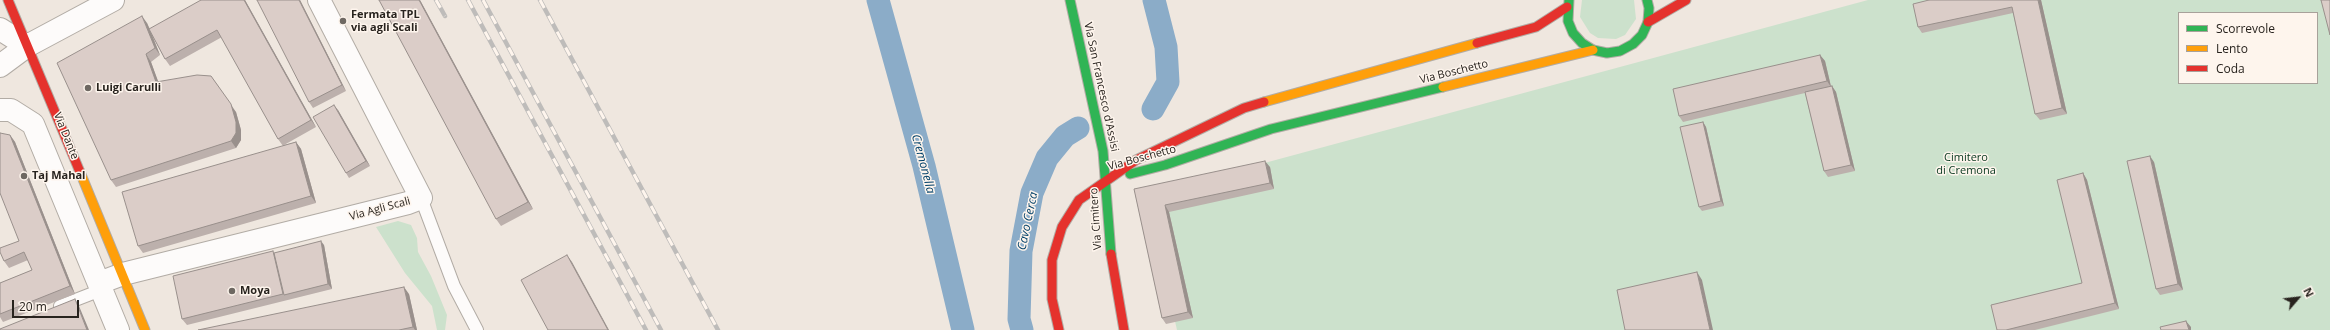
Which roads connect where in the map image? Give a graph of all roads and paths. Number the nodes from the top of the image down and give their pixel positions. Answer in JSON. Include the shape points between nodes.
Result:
{"nodes":[{"id":1,"x":8,"y":0,"type":"edge"},
{"id":2,"x":113,"y":0,"type":"edge"},
{"id":3,"x":319,"y":0,"type":"edge"},
{"id":4,"x":1070,"y":0,"type":"edge"},
{"id":5,"x":1647,"y":0,"type":"edge"},
{"id":6,"x":1686,"y":0,"type":"edge"},
{"id":7,"x":1568,"y":4,"type":"edge"},
{"id":8,"x":1648,"y":22,"type":"junction"},
{"id":9,"x":0,"y":29,"type":"edge"},
{"id":10,"x":27,"y":46,"type":"junction"},
{"id":11,"x":1593,"y":50,"type":"junction"},
{"id":12,"x":0,"y":66,"type":"edge"},
{"id":13,"x":5,"y":110,"type":"edge"},
{"id":14,"x":1106,"y":180,"type":"junction"},
{"id":15,"x":421,"y":198,"type":"junction"},
{"id":16,"x":123,"y":274,"type":"junction"},
{"id":17,"x":100,"y":286,"type":"junction"},
{"id":18,"x":51,"y":310,"type":"edge"},
{"id":19,"x":118,"y":330,"type":"edge"},
{"id":20,"x":145,"y":330,"type":"edge"},
{"id":21,"x":477,"y":330,"type":"edge"},
{"id":22,"x":1059,"y":330,"type":"edge"},
{"id":23,"x":1124,"y":330,"type":"edge"}],
"edges":[{"from":1,"to":10,"type":"street","name":"Via Dante"},
{"from":2,"to":10,"type":"street"},
{"from":3,"to":15,"type":"street","name":"Via Agli Scali"},
{"from":4,"to":14,"type":"street","name":"Via San Francesco d'Assisi","via":[[1103,151]]},
{"from":5,"to":8,"type":"street"},
{"from":6,"to":8,"type":"street","name":"Via Boschetto"},
{"from":7,"to":11,"type":"street","name":"Via Boschetto","via":[[1568,21],[1573,33]]},
{"from":7,"to":14,"type":"street","name":"Via Boschetto","via":[[1536,27],[1244,108],[1136,160]]},
{"from":8,"to":11,"type":"street","name":"Via Boschetto","via":[[1642,35],[1620,51],[1607,53]]},
{"from":9,"to":10,"type":"street"},
{"from":10,"to":12,"type":"street"},
{"from":10,"to":16,"type":"street","name":"Via Dante"},
{"from":11,"to":14,"type":"street","name":"Via Boschetto","via":[[1271,129],[1165,165]]},
{"from":13,"to":17,"type":"street","via":[[33,124]]},
{"from":14,"to":22,"type":"street","name":"Via Cimitero","via":[[1079,200],[1062,227],[1052,260],[1052,299]]},
{"from":14,"to":23,"type":"street","name":"Via Cimitero","via":[[1110,251]]},
{"from":15,"to":16,"type":"street","name":"Via Agli Scali","via":[[408,204]]},
{"from":15,"to":21,"type":"lane","via":[[454,286]]},
{"from":16,"to":17,"type":"street"},
{"from":16,"to":20,"type":"street","name":"Via Dante"},
{"from":17,"to":18,"type":"lane"},
{"from":17,"to":19,"type":"street"}]}
